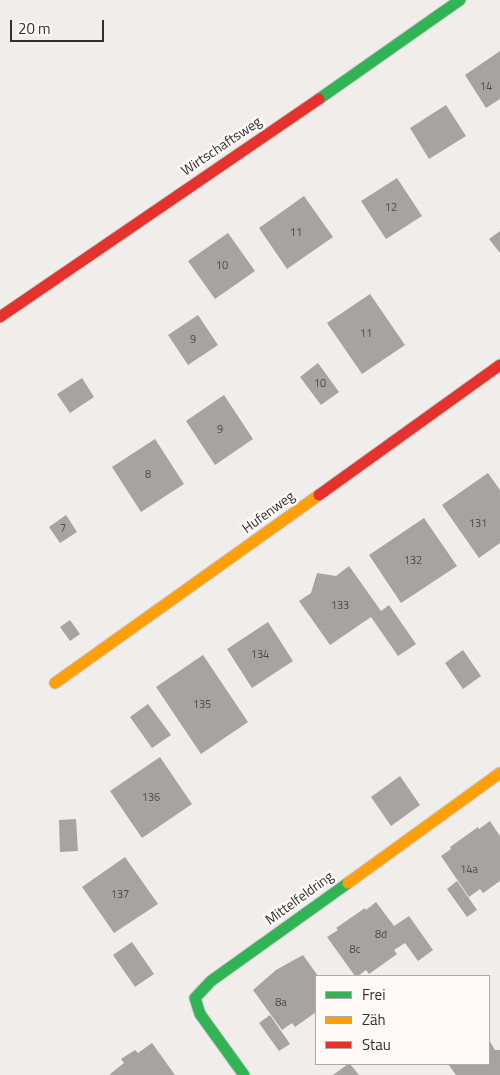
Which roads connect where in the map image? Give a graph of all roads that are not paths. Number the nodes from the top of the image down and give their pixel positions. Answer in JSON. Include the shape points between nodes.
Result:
{"nodes":[{"id":1,"x":460,"y":0,"type":"edge"},
{"id":2,"x":0,"y":317,"type":"edge"},
{"id":3,"x":500,"y":365,"type":"edge"},
{"id":4,"x":55,"y":683,"type":"dead end"},
{"id":5,"x":500,"y":773,"type":"edge"},
{"id":6,"x":244,"y":1075,"type":"edge"}],
"edges":[{"from":1,"to":2,"type":"street","name":"Wirtschaftsweg"},
{"from":3,"to":4,"type":"street","name":"Hufenweg"},
{"from":5,"to":6,"type":"street","name":"Mittelfeldring","via":[[211,981],[195,998],[200,1014]]}]}
